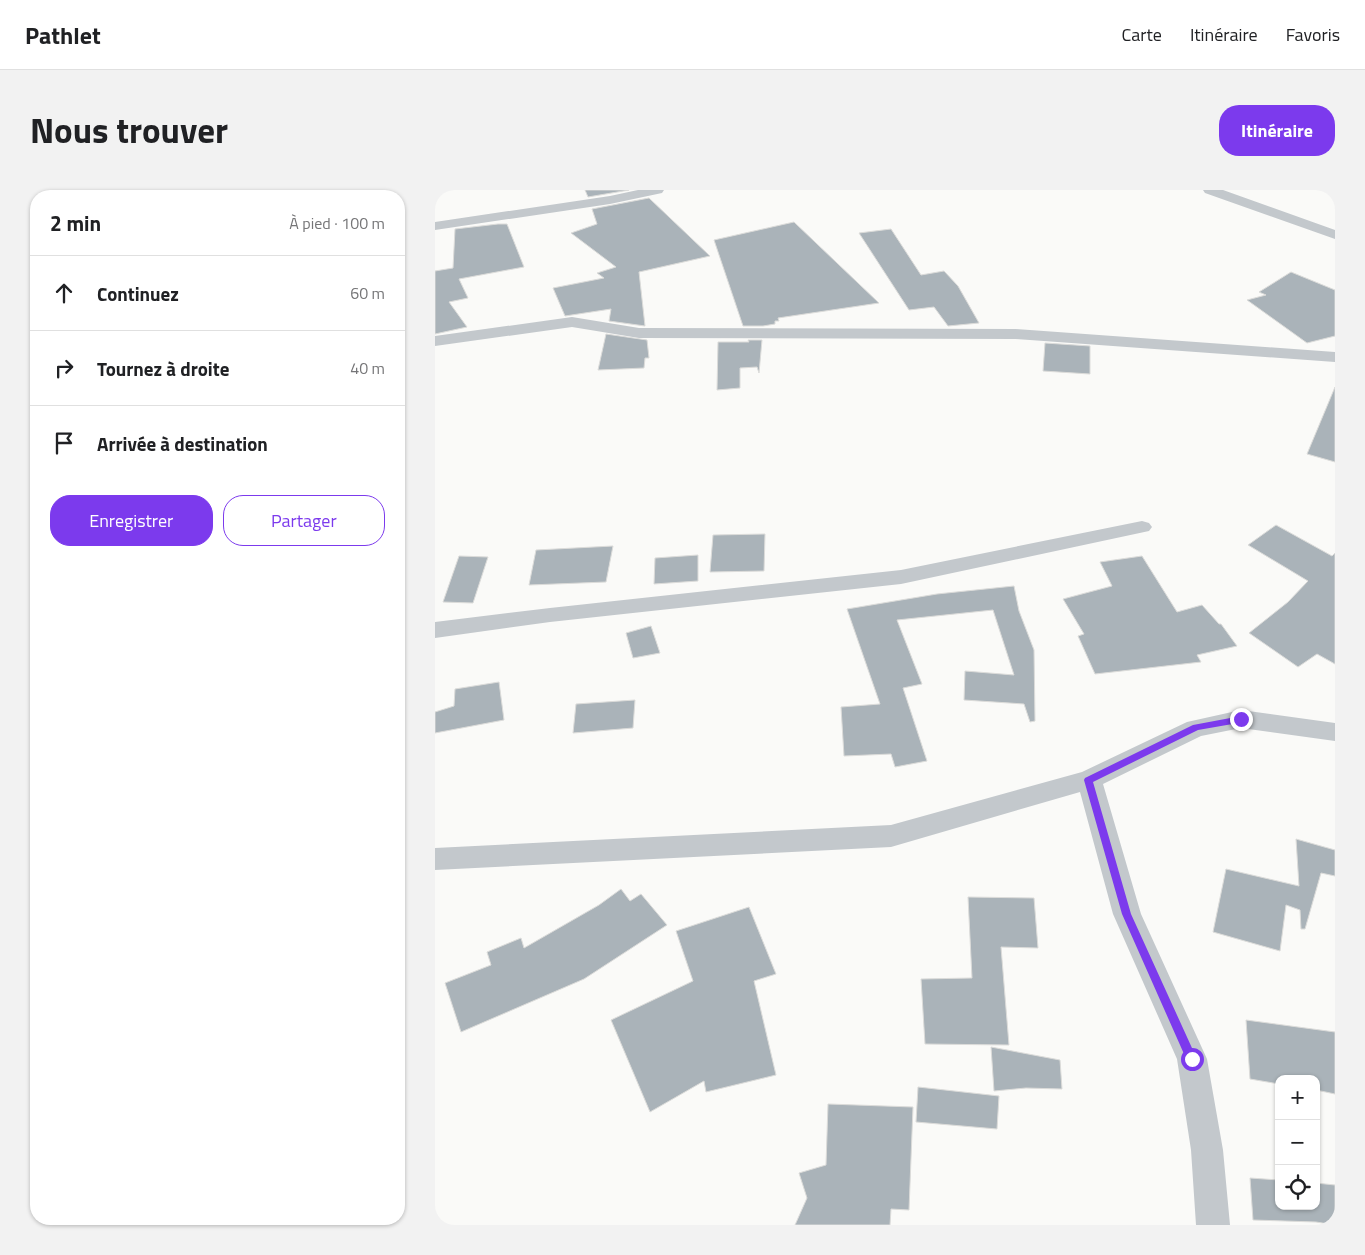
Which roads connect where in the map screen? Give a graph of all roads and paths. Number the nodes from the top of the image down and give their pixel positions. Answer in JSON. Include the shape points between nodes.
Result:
{"nodes":[{"id":1,"x":657,"y":190,"type":"edge"},
{"id":2,"x":1210,"y":190,"type":"edge"},
{"id":3,"x":435,"y":226,"type":"edge"},
{"id":4,"x":1335,"y":235,"type":"edge"},
{"id":5,"x":435,"y":341,"type":"edge"},
{"id":6,"x":1335,"y":357,"type":"edge"},
{"id":7,"x":1142,"y":527,"type":"dead end"},
{"id":8,"x":435,"y":630,"type":"edge"},
{"id":9,"x":1335,"y":732,"type":"edge"},
{"id":10,"x":1089,"y":780,"type":"junction"},
{"id":11,"x":435,"y":859,"type":"edge"},
{"id":12,"x":1213,"y":1225,"type":"edge"}],
"edges":[{"from":1,"to":3,"type":"street"},
{"from":2,"to":4,"type":"street"},
{"from":5,"to":6,"type":"street","via":[[573,322],[649,333],[1016,334]]},
{"from":7,"to":8,"type":"street","via":[[901,577]]},
{"from":9,"to":10,"type":"street","via":[[1241,719],[1196,728]]},
{"from":10,"to":11,"type":"street","via":[[891,836]]},
{"from":10,"to":12,"type":"street","via":[[1127,914],[1192,1059],[1207,1150]]}]}
